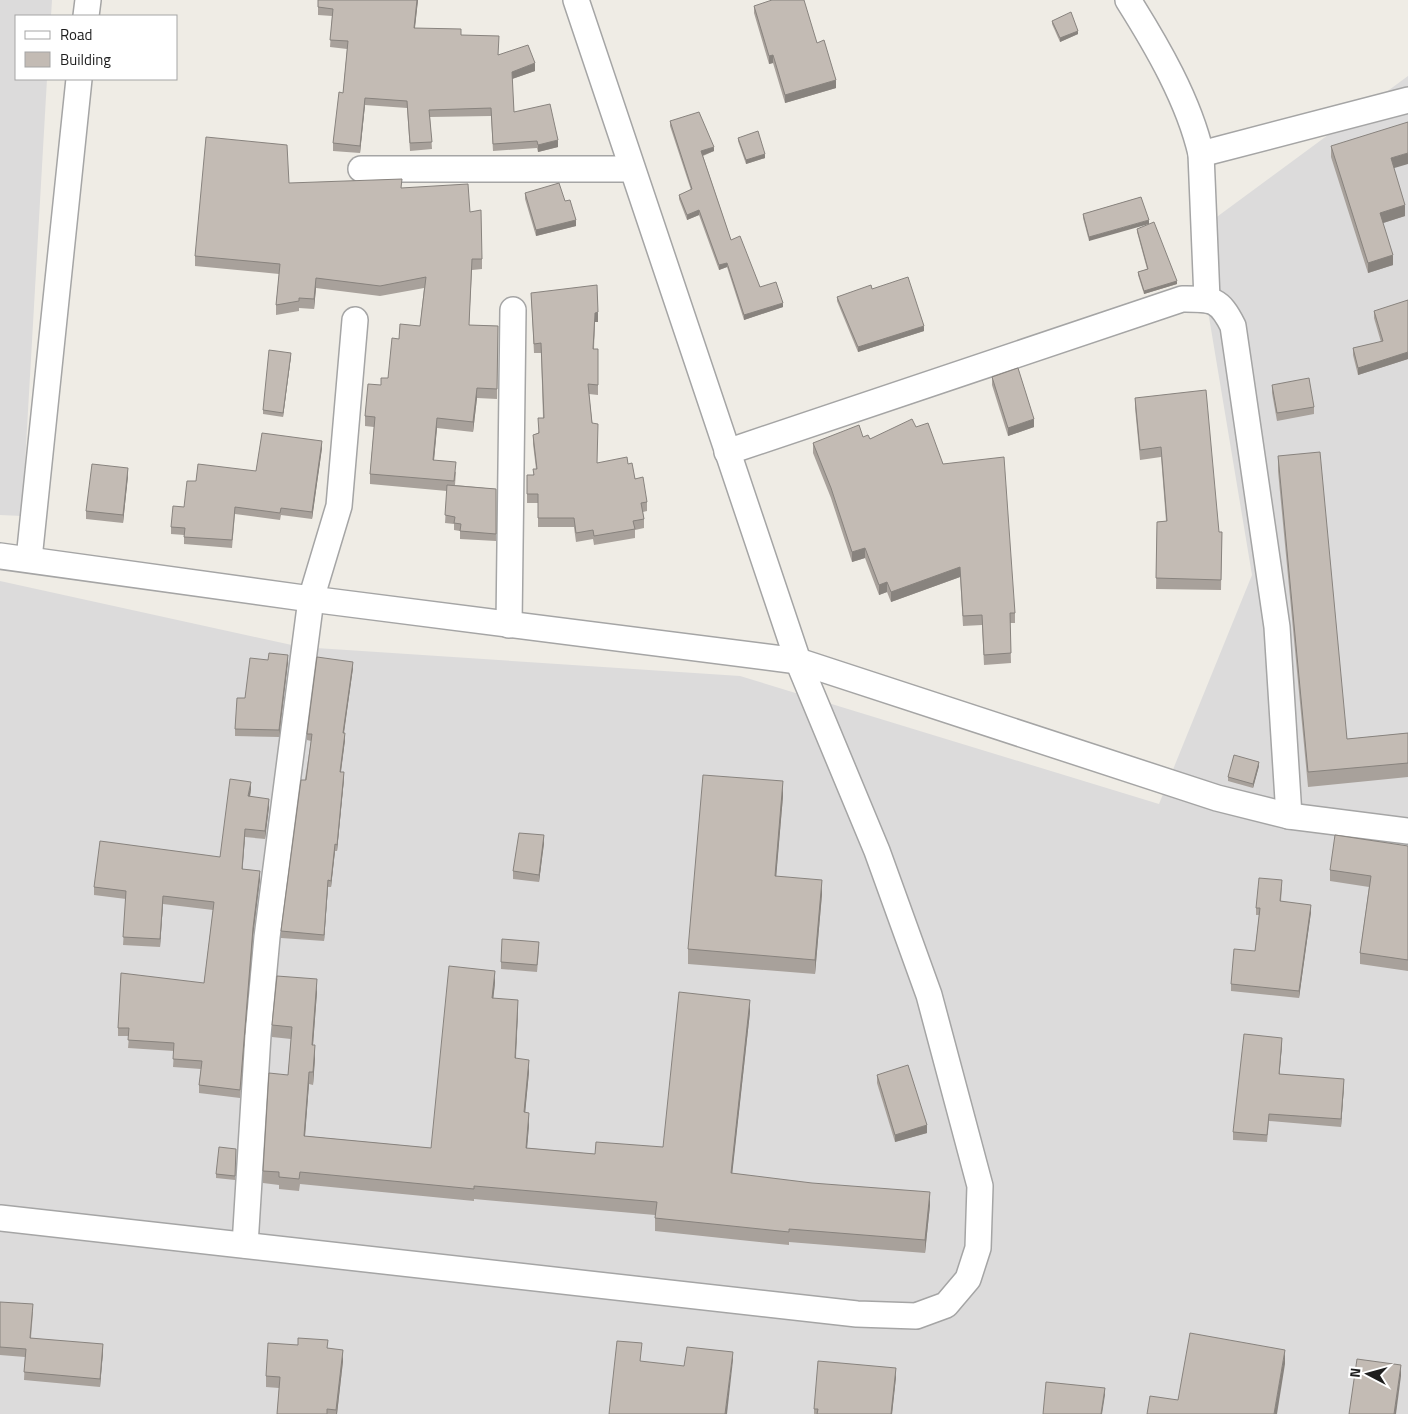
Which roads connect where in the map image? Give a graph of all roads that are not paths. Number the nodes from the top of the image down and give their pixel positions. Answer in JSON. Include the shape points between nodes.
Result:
{"nodes":[{"id":1,"x":88,"y":0,"type":"edge"},
{"id":2,"x":576,"y":0,"type":"edge"},
{"id":3,"x":1128,"y":0,"type":"edge"},
{"id":4,"x":86,"y":15,"type":"edge"},
{"id":5,"x":79,"y":80,"type":"edge"},
{"id":6,"x":1408,"y":100,"type":"edge"},
{"id":7,"x":1201,"y":154,"type":"junction"},
{"id":8,"x":361,"y":169,"type":"dead end"},
{"id":9,"x":632,"y":169,"type":"junction"},
{"id":10,"x":1207,"y":299,"type":"junction"},
{"id":11,"x":513,"y":310,"type":"dead end"},
{"id":12,"x":355,"y":320,"type":"dead end"},
{"id":13,"x":727,"y":452,"type":"junction"},
{"id":14,"x":0,"y":556,"type":"edge"},
{"id":15,"x":29,"y":559,"type":"junction"},
{"id":16,"x":311,"y":599,"type":"junction"},
{"id":17,"x":509,"y":624,"type":"junction"},
{"id":18,"x":798,"y":661,"type":"junction"},
{"id":19,"x":1289,"y":816,"type":"junction"},
{"id":20,"x":1408,"y":831,"type":"edge"},
{"id":21,"x":0,"y":1218,"type":"edge"},
{"id":22,"x":245,"y":1245,"type":"junction"}],
"edges":[{"from":1,"to":4,"type":"street"},
{"from":2,"to":9,"type":"street"},
{"from":3,"to":7,"type":"street","via":[[1156,45],[1196,133]]},
{"from":5,"to":15,"type":"street"},
{"from":6,"to":7,"type":"street"},
{"from":7,"to":10,"type":"street"},
{"from":8,"to":9,"type":"street"},
{"from":9,"to":13,"type":"street"},
{"from":10,"to":13,"type":"street","via":[[1182,299]]},
{"from":10,"to":19,"type":"street","via":[[1224,308],[1233,326],[1277,627]]},
{"from":11,"to":17,"type":"street"},
{"from":12,"to":16,"type":"street","via":[[339,506]]},
{"from":13,"to":18,"type":"street"},
{"from":14,"to":15,"type":"street"},
{"from":15,"to":16,"type":"street"},
{"from":16,"to":17,"type":"street"},
{"from":16,"to":22,"type":"street","via":[[266,945]]},
{"from":17,"to":18,"type":"street"},
{"from":18,"to":19,"type":"street","via":[[1217,798]]},
{"from":18,"to":22,"type":"street","via":[[877,851],[929,995],[980,1186],[978,1248],[968,1279],[946,1305],[916,1316],[856,1314]]},
{"from":19,"to":20,"type":"street"},
{"from":21,"to":22,"type":"street"}]}
